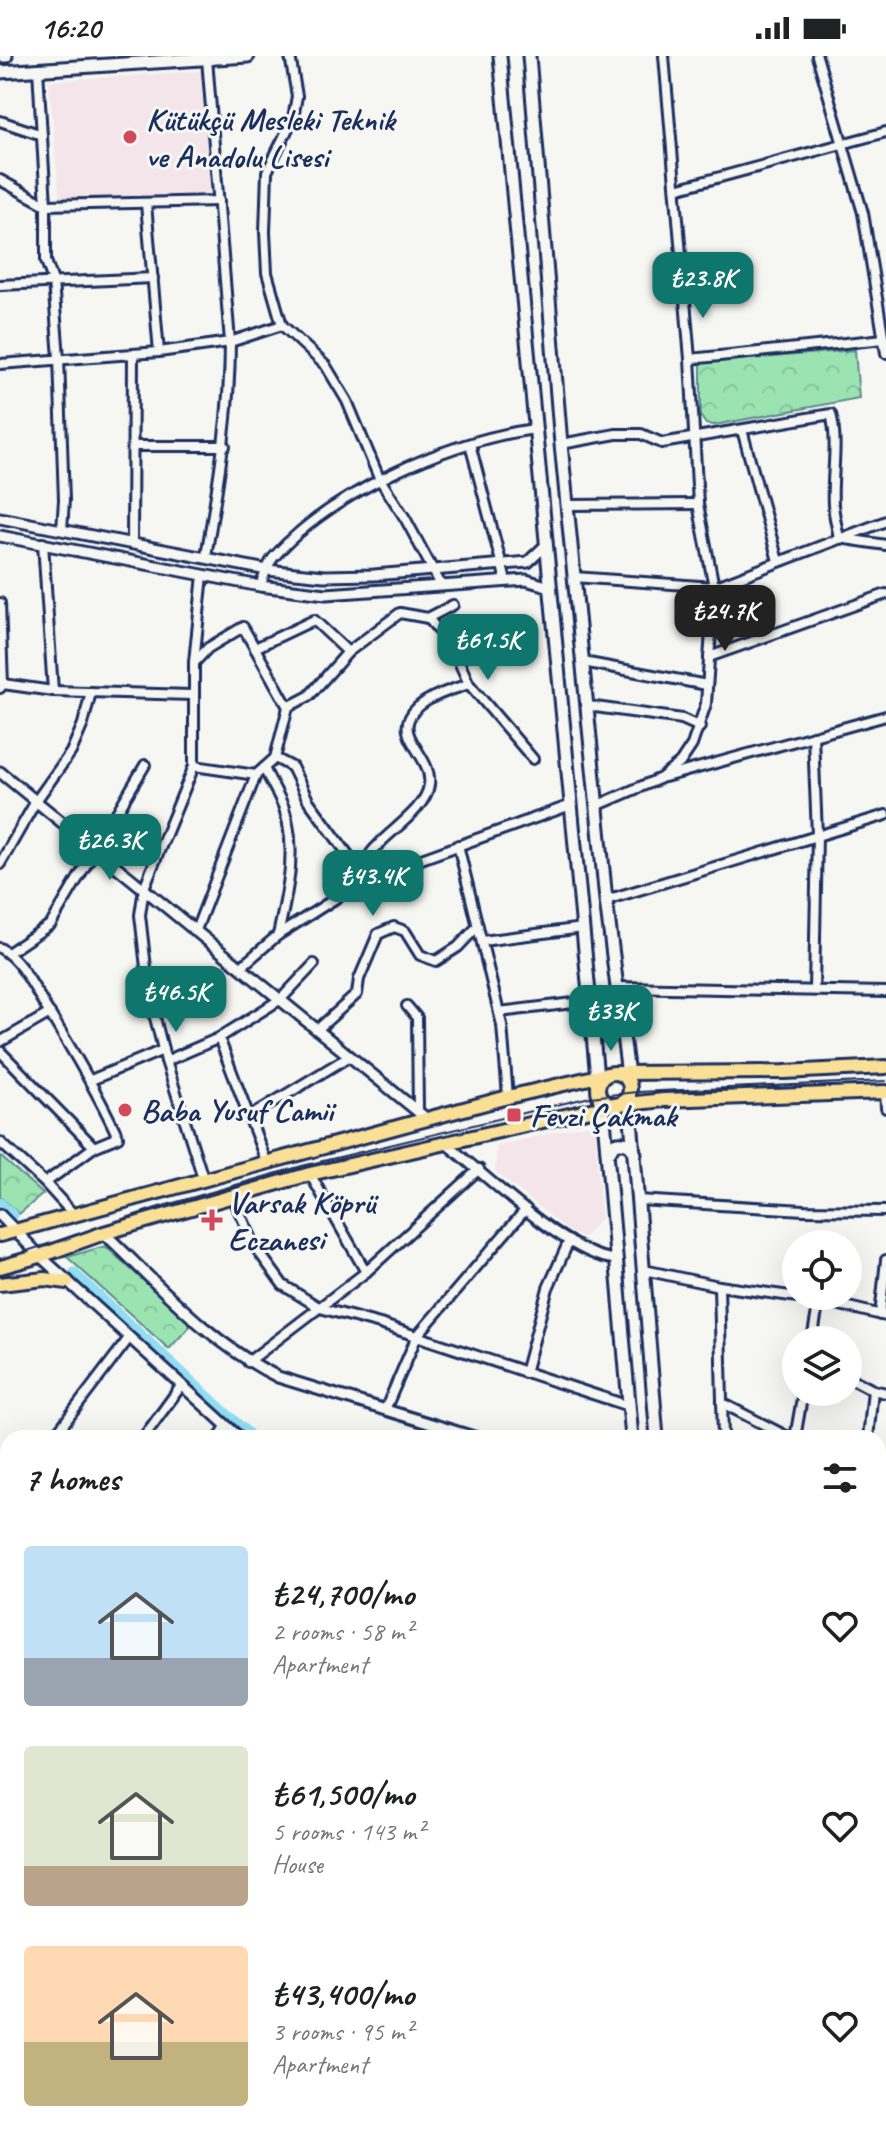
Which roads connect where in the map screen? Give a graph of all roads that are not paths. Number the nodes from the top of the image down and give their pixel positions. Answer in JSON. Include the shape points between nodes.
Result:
{"nodes":[{"id":1,"x":0,"y":56,"type":"edge"},
{"id":2,"x":6,"y":56,"type":"edge"},
{"id":3,"x":248,"y":56,"type":"edge"},
{"id":4,"x":290,"y":56,"type":"edge"},
{"id":5,"x":500,"y":56,"type":"edge"},
{"id":6,"x":529,"y":56,"type":"edge"},
{"id":7,"x":664,"y":56,"type":"edge"},
{"id":8,"x":817,"y":56,"type":"edge"},
{"id":9,"x":207,"y":59,"type":"junction"},
{"id":10,"x":38,"y":69,"type":"junction"},
{"id":11,"x":0,"y":72,"type":"edge"},
{"id":12,"x":0,"y":121,"type":"edge"},
{"id":13,"x":886,"y":132,"type":"edge"},
{"id":14,"x":42,"y":135,"type":"junction"},
{"id":15,"x":843,"y":143,"type":"junction"},
{"id":16,"x":0,"y":180,"type":"edge"},
{"id":17,"x":676,"y":189,"type":"junction"},
{"id":18,"x":219,"y":201,"type":"junction"},
{"id":19,"x":146,"y":204,"type":"junction"},
{"id":20,"x":46,"y":205,"type":"junction"},
{"id":21,"x":153,"y":278,"type":"junction"},
{"id":22,"x":53,"y":281,"type":"junction"},
{"id":23,"x":0,"y":285,"type":"edge"},
{"id":24,"x":282,"y":325,"type":"junction"},
{"id":25,"x":884,"y":339,"type":"junction"},
{"id":26,"x":230,"y":342,"type":"junction"},
{"id":27,"x":159,"y":352,"type":"junction"},
{"id":28,"x":886,"y":353,"type":"edge"},
{"id":29,"x":133,"y":354,"type":"junction"},
{"id":30,"x":59,"y":358,"type":"junction"},
{"id":31,"x":690,"y":359,"type":"junction"},
{"id":32,"x":0,"y":364,"type":"edge"},
{"id":33,"x":534,"y":429,"type":"junction"},
{"id":34,"x":742,"y":430,"type":"junction"},
{"id":35,"x":696,"y":438,"type":"junction"},
{"id":36,"x":470,"y":444,"type":"junction"},
{"id":37,"x":561,"y":444,"type":"junction"},
{"id":38,"x":134,"y":446,"type":"junction"},
{"id":39,"x":225,"y":446,"type":"junction"},
{"id":40,"x":379,"y":478,"type":"junction"},
{"id":41,"x":698,"y":504,"type":"junction"},
{"id":42,"x":568,"y":505,"type":"junction"},
{"id":43,"x":0,"y":518,"type":"edge"},
{"id":44,"x":886,"y":521,"type":"edge"},
{"id":45,"x":62,"y":530,"type":"junction"},
{"id":46,"x":0,"y":536,"type":"edge"},
{"id":47,"x":839,"y":538,"type":"junction"},
{"id":48,"x":885,"y":542,"type":"edge"},
{"id":49,"x":43,"y":543,"type":"junction"},
{"id":50,"x":132,"y":544,"type":"junction"},
{"id":51,"x":545,"y":546,"type":"junction"},
{"id":52,"x":206,"y":556,"type":"junction"},
{"id":53,"x":778,"y":561,"type":"junction"},
{"id":54,"x":503,"y":564,"type":"junction"},
{"id":55,"x":267,"y":570,"type":"junction"},
{"id":56,"x":435,"y":570,"type":"junction"},
{"id":57,"x":203,"y":575,"type":"junction"},
{"id":58,"x":574,"y":577,"type":"junction"},
{"id":59,"x":506,"y":581,"type":"junction"},
{"id":60,"x":441,"y":585,"type":"junction"},
{"id":61,"x":260,"y":586,"type":"junction"},
{"id":62,"x":550,"y":587,"type":"junction"},
{"id":63,"x":714,"y":587,"type":"junction"},
{"id":64,"x":886,"y":594,"type":"edge"},
{"id":65,"x":0,"y":603,"type":"edge"},
{"id":66,"x":453,"y":605,"type":"dead end"},
{"id":67,"x":428,"y":618,"type":"junction"},
{"id":68,"x":255,"y":648,"type":"junction"},
{"id":69,"x":348,"y":652,"type":"junction"},
{"id":70,"x":709,"y":657,"type":"junction"},
{"id":71,"x":583,"y":662,"type":"junction"},
{"id":72,"x":194,"y":663,"type":"junction"},
{"id":73,"x":469,"y":684,"type":"junction"},
{"id":74,"x":707,"y":685,"type":"junction"},
{"id":75,"x":2,"y":686,"type":"edge"},
{"id":76,"x":53,"y":691,"type":"junction"},
{"id":77,"x":91,"y":692,"type":"junction"},
{"id":78,"x":192,"y":695,"type":"junction"},
{"id":79,"x":588,"y":706,"type":"junction"},
{"id":80,"x":288,"y":707,"type":"junction"},
{"id":81,"x":886,"y":716,"type":"edge"},
{"id":82,"x":700,"y":727,"type":"junction"},
{"id":83,"x":813,"y":736,"type":"junction"},
{"id":84,"x":275,"y":758,"type":"junction"},
{"id":85,"x":533,"y":759,"type":"dead end"},
{"id":86,"x":145,"y":765,"type":"dead end"},
{"id":87,"x":194,"y":766,"type":"junction"},
{"id":88,"x":0,"y":772,"type":"edge"},
{"id":89,"x":260,"y":772,"type":"junction"},
{"id":90,"x":661,"y":778,"type":"junction"},
{"id":91,"x":36,"y":801,"type":"junction"},
{"id":92,"x":571,"y":805,"type":"junction"},
{"id":93,"x":596,"y":806,"type":"junction"},
{"id":94,"x":886,"y":815,"type":"edge"},
{"id":95,"x":817,"y":835,"type":"junction"},
{"id":96,"x":458,"y":845,"type":"junction"},
{"id":97,"x":94,"y":848,"type":"junction"},
{"id":98,"x":0,"y":864,"type":"edge"},
{"id":99,"x":366,"y":879,"type":"junction"},
{"id":100,"x":144,"y":888,"type":"junction"},
{"id":101,"x":606,"y":900,"type":"junction"},
{"id":102,"x":478,"y":926,"type":"junction"},
{"id":103,"x":583,"y":928,"type":"junction"},
{"id":104,"x":196,"y":930,"type":"junction"},
{"id":105,"x":278,"y":935,"type":"junction"},
{"id":106,"x":482,"y":941,"type":"junction"},
{"id":107,"x":4,"y":950,"type":"edge"},
{"id":108,"x":314,"y":964,"type":"dead end"},
{"id":109,"x":241,"y":967,"type":"junction"},
{"id":110,"x":618,"y":987,"type":"junction"},
{"id":111,"x":814,"y":990,"type":"junction"},
{"id":112,"x":886,"y":992,"type":"edge"},
{"id":113,"x":281,"y":999,"type":"junction"},
{"id":114,"x":590,"y":1001,"type":"junction"},
{"id":115,"x":407,"y":1006,"type":"dead end"},
{"id":116,"x":499,"y":1012,"type":"junction"},
{"id":117,"x":50,"y":1013,"type":"junction"},
{"id":118,"x":621,"y":1019,"type":"junction"},
{"id":119,"x":593,"y":1022,"type":"junction"},
{"id":120,"x":318,"y":1029,"type":"junction"},
{"id":121,"x":219,"y":1038,"type":"junction"},
{"id":122,"x":0,"y":1042,"type":"edge"},
{"id":123,"x":163,"y":1050,"type":"junction"},
{"id":124,"x":0,"y":1051,"type":"edge"},
{"id":125,"x":350,"y":1056,"type":"junction"},
{"id":126,"x":166,"y":1061,"type":"junction"},
{"id":127,"x":886,"y":1067,"type":"edge"},
{"id":128,"x":91,"y":1080,"type":"junction"},
{"id":129,"x":614,"y":1090,"type":"junction"},
{"id":130,"x":886,"y":1092,"type":"edge"},
{"id":131,"x":508,"y":1097,"type":"junction"},
{"id":132,"x":886,"y":1108,"type":"edge"},
{"id":133,"x":423,"y":1115,"type":"junction"},
{"id":134,"x":249,"y":1117,"type":"junction"},
{"id":135,"x":0,"y":1142,"type":"edge"},
{"id":136,"x":445,"y":1142,"type":"junction"},
{"id":137,"x":94,"y":1147,"type":"junction"},
{"id":138,"x":608,"y":1155,"type":"junction"},
{"id":139,"x":635,"y":1155,"type":"junction"},
{"id":140,"x":266,"y":1161,"type":"junction"},
{"id":141,"x":479,"y":1169,"type":"junction"},
{"id":142,"x":310,"y":1174,"type":"junction"},
{"id":143,"x":203,"y":1178,"type":"junction"},
{"id":144,"x":45,"y":1183,"type":"junction"},
{"id":145,"x":232,"y":1196,"type":"junction"},
{"id":146,"x":638,"y":1200,"type":"junction"},
{"id":147,"x":526,"y":1209,"type":"junction"},
{"id":148,"x":886,"y":1211,"type":"edge"},
{"id":149,"x":0,"y":1215,"type":"edge"},
{"id":150,"x":75,"y":1216,"type":"junction"},
{"id":151,"x":16,"y":1231,"type":"junction"},
{"id":152,"x":104,"y":1233,"type":"junction"},
{"id":153,"x":0,"y":1235,"type":"edge"},
{"id":154,"x":569,"y":1241,"type":"junction"},
{"id":155,"x":40,"y":1256,"type":"junction"},
{"id":156,"x":617,"y":1259,"type":"junction"},
{"id":157,"x":886,"y":1260,"type":"edge"},
{"id":158,"x":0,"y":1267,"type":"edge"},
{"id":159,"x":644,"y":1270,"type":"junction"},
{"id":160,"x":366,"y":1272,"type":"junction"},
{"id":161,"x":67,"y":1282,"type":"junction"},
{"id":162,"x":0,"y":1284,"type":"edge"},
{"id":163,"x":719,"y":1286,"type":"junction"},
{"id":164,"x":782,"y":1295,"type":"edge"},
{"id":165,"x":320,"y":1308,"type":"junction"},
{"id":166,"x":862,"y":1310,"type":"edge"},
{"id":167,"x":883,"y":1315,"type":"edge"},
{"id":168,"x":417,"y":1336,"type":"junction"},
{"id":169,"x":129,"y":1338,"type":"junction"},
{"id":170,"x":248,"y":1362,"type":"junction"},
{"id":171,"x":525,"y":1373,"type":"junction"},
{"id":172,"x":862,"y":1384,"type":"edge"},
{"id":173,"x":181,"y":1386,"type":"junction"},
{"id":174,"x":873,"y":1390,"type":"junction"},
{"id":175,"x":886,"y":1393,"type":"edge"},
{"id":176,"x":722,"y":1403,"type":"junction"},
{"id":177,"x":629,"y":1406,"type":"junction"},
{"id":178,"x":800,"y":1406,"type":"edge"},
{"id":179,"x":385,"y":1410,"type":"junction"},
{"id":180,"x":226,"y":1426,"type":"junction"},
{"id":181,"x":59,"y":1430,"type":"edge"},
{"id":182,"x":149,"y":1430,"type":"edge"},
{"id":183,"x":224,"y":1430,"type":"edge"},
{"id":184,"x":231,"y":1430,"type":"edge"},
{"id":185,"x":451,"y":1430,"type":"edge"},
{"id":186,"x":631,"y":1430,"type":"edge"},
{"id":187,"x":656,"y":1430,"type":"edge"},
{"id":188,"x":723,"y":1430,"type":"edge"},
{"id":189,"x":777,"y":1430,"type":"edge"},
{"id":190,"x":795,"y":1430,"type":"edge"},
{"id":191,"x":869,"y":1430,"type":"edge"}],
"edges":[{"from":1,"to":2,"type":"main road"},
{"from":3,"to":9,"type":"main road"},
{"from":4,"to":24,"type":"street","via":[[297,96],[293,118],[267,172],[266,202],[267,273]]},
{"from":5,"to":33,"type":"main road"},
{"from":6,"to":37,"type":"main road"},
{"from":7,"to":17,"type":"street"},
{"from":8,"to":15,"type":"street"},
{"from":9,"to":10,"type":"main road"},
{"from":9,"to":18,"type":"street"},
{"from":10,"to":11,"type":"main road"},
{"from":10,"to":14,"type":"street"},
{"from":12,"to":14,"type":"street"},
{"from":13,"to":15,"type":"street"},
{"from":14,"to":20,"type":"street"},
{"from":15,"to":17,"type":"street"},
{"from":15,"to":25,"type":"street","via":[[863,213]]},
{"from":16,"to":20,"type":"street"},
{"from":17,"to":31,"type":"street"},
{"from":18,"to":19,"type":"street"},
{"from":18,"to":26,"type":"street"},
{"from":19,"to":20,"type":"street"},
{"from":19,"to":21,"type":"street"},
{"from":20,"to":22,"type":"street","via":[[46,261]]},
{"from":21,"to":22,"type":"street"},
{"from":21,"to":27,"type":"street"},
{"from":22,"to":23,"type":"street"},
{"from":22,"to":30,"type":"street"},
{"from":24,"to":26,"type":"street"},
{"from":24,"to":40,"type":"street","via":[[326,366],[347,401]]},
{"from":25,"to":28,"type":"street"},
{"from":25,"to":31,"type":"street"},
{"from":26,"to":27,"type":"street"},
{"from":26,"to":39,"type":"street"},
{"from":27,"to":29,"type":"street"},
{"from":29,"to":30,"type":"street"},
{"from":29,"to":38,"type":"street"},
{"from":30,"to":32,"type":"street"},
{"from":30,"to":45,"type":"street"},
{"from":31,"to":35,"type":"street"},
{"from":33,"to":36,"type":"street"},
{"from":33,"to":51,"type":"main road"},
{"from":34,"to":35,"type":"street"},
{"from":34,"to":47,"type":"street","via":[[831,414]]},
{"from":34,"to":53,"type":"street"},
{"from":35,"to":37,"type":"street","via":[[662,443],[641,434],[616,434]]},
{"from":35,"to":41,"type":"street"},
{"from":36,"to":40,"type":"street"},
{"from":36,"to":54,"type":"street"},
{"from":37,"to":42,"type":"main road"},
{"from":38,"to":39,"type":"street"},
{"from":38,"to":50,"type":"street"},
{"from":39,"to":52,"type":"street"},
{"from":40,"to":55,"type":"street","via":[[302,531]]},
{"from":40,"to":56,"type":"street"},
{"from":41,"to":42,"type":"street"},
{"from":41,"to":63,"type":"street"},
{"from":42,"to":58,"type":"main road"},
{"from":43,"to":45,"type":"street"},
{"from":44,"to":47,"type":"street"},
{"from":45,"to":50,"type":"street"},
{"from":46,"to":49,"type":"street"},
{"from":47,"to":48,"type":"street"},
{"from":47,"to":53,"type":"street"},
{"from":49,"to":57,"type":"street"},
{"from":49,"to":76,"type":"street"},
{"from":50,"to":52,"type":"street"},
{"from":51,"to":54,"type":"street","via":[[528,562]]},
{"from":51,"to":62,"type":"main road"},
{"from":52,"to":55,"type":"street"},
{"from":52,"to":57,"type":"street"},
{"from":53,"to":63,"type":"street"},
{"from":54,"to":56,"type":"street"},
{"from":54,"to":59,"type":"street"},
{"from":55,"to":56,"type":"street","via":[[324,576]]},
{"from":55,"to":61,"type":"street"},
{"from":56,"to":60,"type":"street"},
{"from":57,"to":61,"type":"street"},
{"from":57,"to":72,"type":"street"},
{"from":58,"to":63,"type":"street"},
{"from":58,"to":71,"type":"main road"},
{"from":59,"to":60,"type":"street"},
{"from":59,"to":62,"type":"street"},
{"from":60,"to":61,"type":"street","via":[[326,594]]},
{"from":62,"to":92,"type":"main road"},
{"from":63,"to":70,"type":"street"},
{"from":64,"to":70,"type":"street"},
{"from":65,"to":75,"type":"street"},
{"from":66,"to":67,"type":"street"},
{"from":67,"to":69,"type":"street","via":[[400,613]]},
{"from":67,"to":73,"type":"street","via":[[452,646]]},
{"from":68,"to":69,"type":"street","via":[[314,620]]},
{"from":68,"to":72,"type":"street","via":[[243,627]]},
{"from":68,"to":80,"type":"street"},
{"from":69,"to":80,"type":"street","via":[[309,696]]},
{"from":70,"to":74,"type":"street"},
{"from":71,"to":74,"type":"street"},
{"from":71,"to":79,"type":"main road"},
{"from":72,"to":78,"type":"street"},
{"from":73,"to":85,"type":"street"},
{"from":73,"to":99,"type":"street","via":[[442,693],[409,718],[410,741],[428,766],[429,788],[370,854]]},
{"from":74,"to":82,"type":"street"},
{"from":75,"to":76,"type":"street"},
{"from":76,"to":77,"type":"street"},
{"from":77,"to":78,"type":"street"},
{"from":77,"to":91,"type":"street","via":[[71,752]]},
{"from":78,"to":87,"type":"street"},
{"from":79,"to":82,"type":"street","via":[[682,719]]},
{"from":79,"to":93,"type":"main road"},
{"from":80,"to":84,"type":"street"},
{"from":81,"to":83,"type":"street"},
{"from":82,"to":90,"type":"street","via":[[680,763]]},
{"from":83,"to":90,"type":"street"},
{"from":83,"to":95,"type":"street"},
{"from":84,"to":89,"type":"street"},
{"from":84,"to":99,"type":"street","via":[[292,767],[308,800]]},
{"from":86,"to":97,"type":"street"},
{"from":87,"to":89,"type":"street"},
{"from":87,"to":100,"type":"street"},
{"from":88,"to":91,"type":"street"},
{"from":89,"to":104,"type":"street"},
{"from":89,"to":105,"type":"street","via":[[283,806],[290,830],[289,887]]},
{"from":90,"to":93,"type":"street"},
{"from":91,"to":97,"type":"street"},
{"from":91,"to":98,"type":"street"},
{"from":92,"to":96,"type":"street"},
{"from":92,"to":103,"type":"main road"},
{"from":93,"to":101,"type":"main road"},
{"from":94,"to":95,"type":"street"},
{"from":95,"to":101,"type":"street"},
{"from":95,"to":111,"type":"street"},
{"from":96,"to":99,"type":"street"},
{"from":96,"to":102,"type":"street"},
{"from":97,"to":100,"type":"street"},
{"from":97,"to":107,"type":"street","via":[[51,924]]},
{"from":99,"to":105,"type":"street"},
{"from":100,"to":104,"type":"street"},
{"from":100,"to":123,"type":"street","via":[[140,915],[149,994]]},
{"from":101,"to":110,"type":"main road"},
{"from":102,"to":106,"type":"street"},
{"from":102,"to":120,"type":"street","via":[[436,961],[420,955],[400,928],[378,934],[357,994]]},
{"from":103,"to":106,"type":"street"},
{"from":103,"to":114,"type":"main road"},
{"from":104,"to":109,"type":"street"},
{"from":105,"to":109,"type":"street"},
{"from":106,"to":116,"type":"street"},
{"from":107,"to":117,"type":"street"},
{"from":108,"to":113,"type":"street"},
{"from":109,"to":113,"type":"street"},
{"from":110,"to":111,"type":"street"},
{"from":110,"to":118,"type":"main road"},
{"from":111,"to":112,"type":"street"},
{"from":113,"to":120,"type":"street"},
{"from":113,"to":121,"type":"street"},
{"from":114,"to":116,"type":"street"},
{"from":114,"to":119,"type":"main road"},
{"from":115,"to":133,"type":"street","via":[[417,1018]]},
{"from":116,"to":131,"type":"street"},
{"from":117,"to":122,"type":"street"},
{"from":117,"to":128,"type":"street"},
{"from":118,"to":119,"type":"main road","via":[[617,1032],[609,1036],[600,1034]]},
{"from":118,"to":129,"type":"main road"},
{"from":119,"to":129,"type":"main road"},
{"from":120,"to":125,"type":"street"},
{"from":121,"to":126,"type":"street"},
{"from":121,"to":134,"type":"street"},
{"from":123,"to":126,"type":"street"},
{"from":123,"to":128,"type":"street"},
{"from":124,"to":137,"type":"street"},
{"from":125,"to":133,"type":"street"},
{"from":125,"to":134,"type":"street"},
{"from":126,"to":143,"type":"street"},
{"from":127,"to":129,"type":"main road"},
{"from":128,"to":137,"type":"street","via":[[118,1137]]},
{"from":129,"to":130,"type":"main road","via":[[664,1100]]},
{"from":129,"to":131,"type":"main road"},
{"from":129,"to":136,"type":"main road"},
{"from":129,"to":138,"type":"main road"},
{"from":129,"to":139,"type":"main road"},
{"from":130,"to":132,"type":"street"},
{"from":131,"to":133,"type":"main road"},
{"from":133,"to":140,"type":"main road"},
{"from":134,"to":140,"type":"street"},
{"from":135,"to":144,"type":"street"},
{"from":136,"to":141,"type":"street"},
{"from":136,"to":142,"type":"main road"},
{"from":137,"to":144,"type":"street"},
{"from":138,"to":139,"type":"main road","via":[[614,1144],[623,1142]]},
{"from":138,"to":156,"type":"main road"},
{"from":139,"to":146,"type":"main road"},
{"from":140,"to":143,"type":"main road"},
{"from":141,"to":147,"type":"street"},
{"from":141,"to":160,"type":"street"},
{"from":142,"to":145,"type":"main road"},
{"from":142,"to":160,"type":"street"},
{"from":143,"to":150,"type":"main road"},
{"from":144,"to":150,"type":"street"},
{"from":145,"to":152,"type":"main road"},
{"from":145,"to":165,"type":"street","via":[[256,1248],[283,1285]]},
{"from":146,"to":148,"type":"street"},
{"from":146,"to":159,"type":"main road"},
{"from":147,"to":154,"type":"street"},
{"from":147,"to":168,"type":"street"},
{"from":149,"to":151,"type":"street"},
{"from":150,"to":151,"type":"main road"},
{"from":151,"to":153,"type":"main road"},
{"from":151,"to":155,"type":"street"},
{"from":152,"to":155,"type":"main road"},
{"from":152,"to":170,"type":"street","via":[[206,1331]]},
{"from":154,"to":156,"type":"street"},
{"from":154,"to":171,"type":"street","via":[[548,1288]]},
{"from":155,"to":158,"type":"main road"},
{"from":155,"to":161,"type":"street"},
{"from":156,"to":177,"type":"main road"},
{"from":157,"to":167,"type":"street"},
{"from":159,"to":163,"type":"street"},
{"from":159,"to":187,"type":"main road"},
{"from":160,"to":165,"type":"street"},
{"from":161,"to":162,"type":"main road"},
{"from":161,"to":169,"type":"street"},
{"from":163,"to":164,"type":"street"},
{"from":163,"to":176,"type":"street"},
{"from":165,"to":168,"type":"street"},
{"from":165,"to":170,"type":"street"},
{"from":166,"to":167,"type":"street"},
{"from":168,"to":171,"type":"street"},
{"from":168,"to":179,"type":"street"},
{"from":169,"to":173,"type":"street"},
{"from":169,"to":181,"type":"street"},
{"from":170,"to":179,"type":"street","via":[[278,1377]]},
{"from":171,"to":177,"type":"street"},
{"from":172,"to":174,"type":"street"},
{"from":173,"to":180,"type":"street"},
{"from":173,"to":182,"type":"street"},
{"from":174,"to":175,"type":"street"},
{"from":174,"to":191,"type":"street"},
{"from":176,"to":188,"type":"street"},
{"from":176,"to":189,"type":"street"},
{"from":177,"to":186,"type":"main road"},
{"from":178,"to":190,"type":"street"},
{"from":179,"to":185,"type":"street"},
{"from":180,"to":183,"type":"street"},
{"from":180,"to":184,"type":"street"}]}
